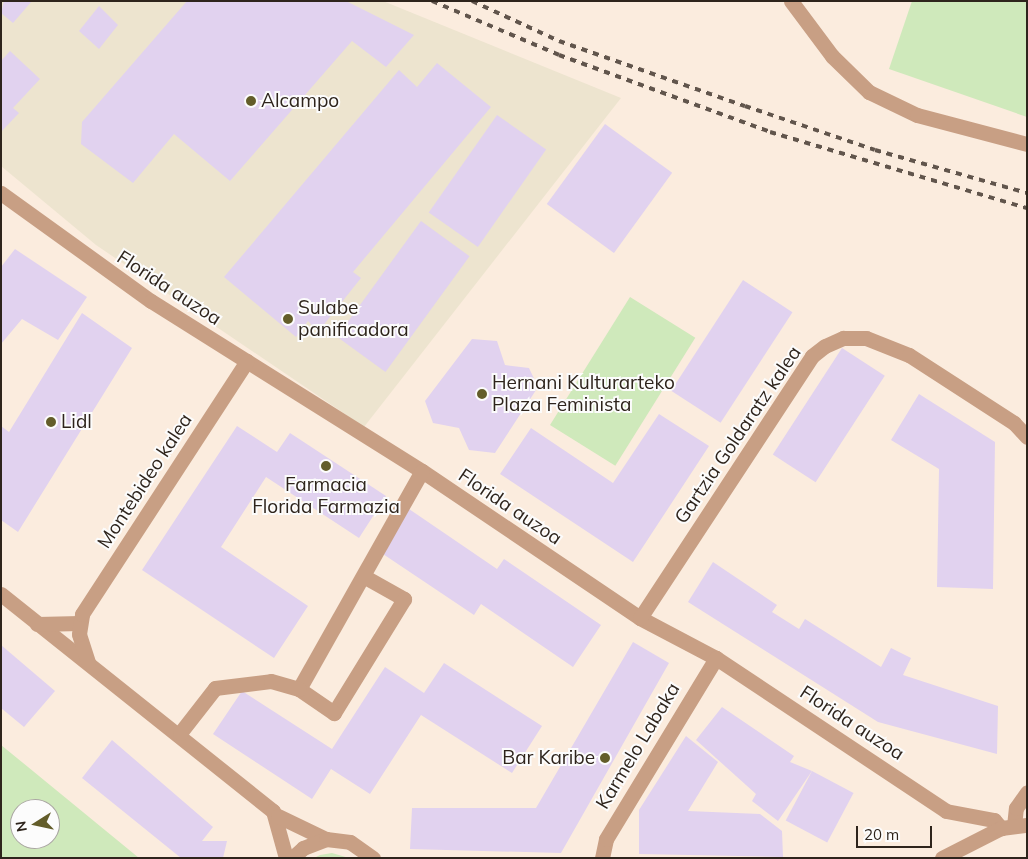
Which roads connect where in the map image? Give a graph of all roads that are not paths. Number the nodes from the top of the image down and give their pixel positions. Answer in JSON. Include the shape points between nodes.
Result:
{"nodes":[{"id":1,"x":791,"y":1,"type":"edge"},
{"id":2,"x":1027,"y":144,"type":"edge"},
{"id":3,"x":3,"y":197,"type":"edge"},
{"id":4,"x":247,"y":361,"type":"junction"},
{"id":5,"x":1027,"y":437,"type":"edge"},
{"id":6,"x":422,"y":471,"type":"junction"},
{"id":7,"x":365,"y":577,"type":"junction"},
{"id":8,"x":1,"y":594,"type":"edge"},
{"id":9,"x":640,"y":618,"type":"junction"},
{"id":10,"x":37,"y":624,"type":"junction"},
{"id":11,"x":80,"y":624,"type":"junction"},
{"id":12,"x":716,"y":658,"type":"junction"},
{"id":13,"x":88,"y":662,"type":"junction"},
{"id":14,"x":299,"y":688,"type":"junction"},
{"id":15,"x":180,"y":734,"type":"junction"},
{"id":16,"x":1027,"y":792,"type":"edge"},
{"id":17,"x":278,"y":816,"type":"junction"},
{"id":18,"x":1014,"y":826,"type":"edge"},
{"id":19,"x":326,"y":839,"type":"junction"},
{"id":20,"x":286,"y":858,"type":"edge"},
{"id":21,"x":292,"y":858,"type":"edge"},
{"id":22,"x":373,"y":858,"type":"edge"},
{"id":23,"x":602,"y":858,"type":"edge"},
{"id":24,"x":942,"y":858,"type":"edge"}],
"edges":[{"from":1,"to":2,"type":"street","via":[[832,56],[870,92],[917,115]]},
{"from":3,"to":4,"type":"street","name":"Florida auzoa","via":[[88,259]]},
{"from":4,"to":6,"type":"street","name":"Florida auzoa"},
{"from":4,"to":11,"type":"street","name":"Montebideo kalea","via":[[86,606]]},
{"from":5,"to":9,"type":"street","name":"Gartzia Goldaratz kalea","via":[[1014,423],[909,355],[866,338],[843,338],[825,346],[812,356]]},
{"from":6,"to":7,"type":"street"},
{"from":6,"to":9,"type":"street","name":"Florida auzoa"},
{"from":7,"to":14,"type":"street"},
{"from":7,"to":14,"type":"street","via":[[404,599],[334,713]]},
{"from":8,"to":10,"type":"street"},
{"from":9,"to":12,"type":"street","name":"Florida auzoa"},
{"from":10,"to":11,"type":"street"},
{"from":10,"to":13,"type":"street"},
{"from":11,"to":13,"type":"street","via":[[79,634]]},
{"from":12,"to":18,"type":"street","name":"Florida auzoa","via":[[946,811]]},
{"from":12,"to":23,"type":"street","name":"Karmelo Labaka","via":[[606,839]]},
{"from":13,"to":15,"type":"street"},
{"from":14,"to":15,"type":"street","via":[[270,681],[215,688]]},
{"from":15,"to":17,"type":"street"},
{"from":16,"to":18,"type":"street","via":[[1016,808]]},
{"from":17,"to":19,"type":"street"},
{"from":17,"to":20,"type":"street"},
{"from":18,"to":24,"type":"street"},
{"from":19,"to":21,"type":"street","via":[[303,848]]},
{"from":19,"to":22,"type":"street","via":[[350,842]]}]}
